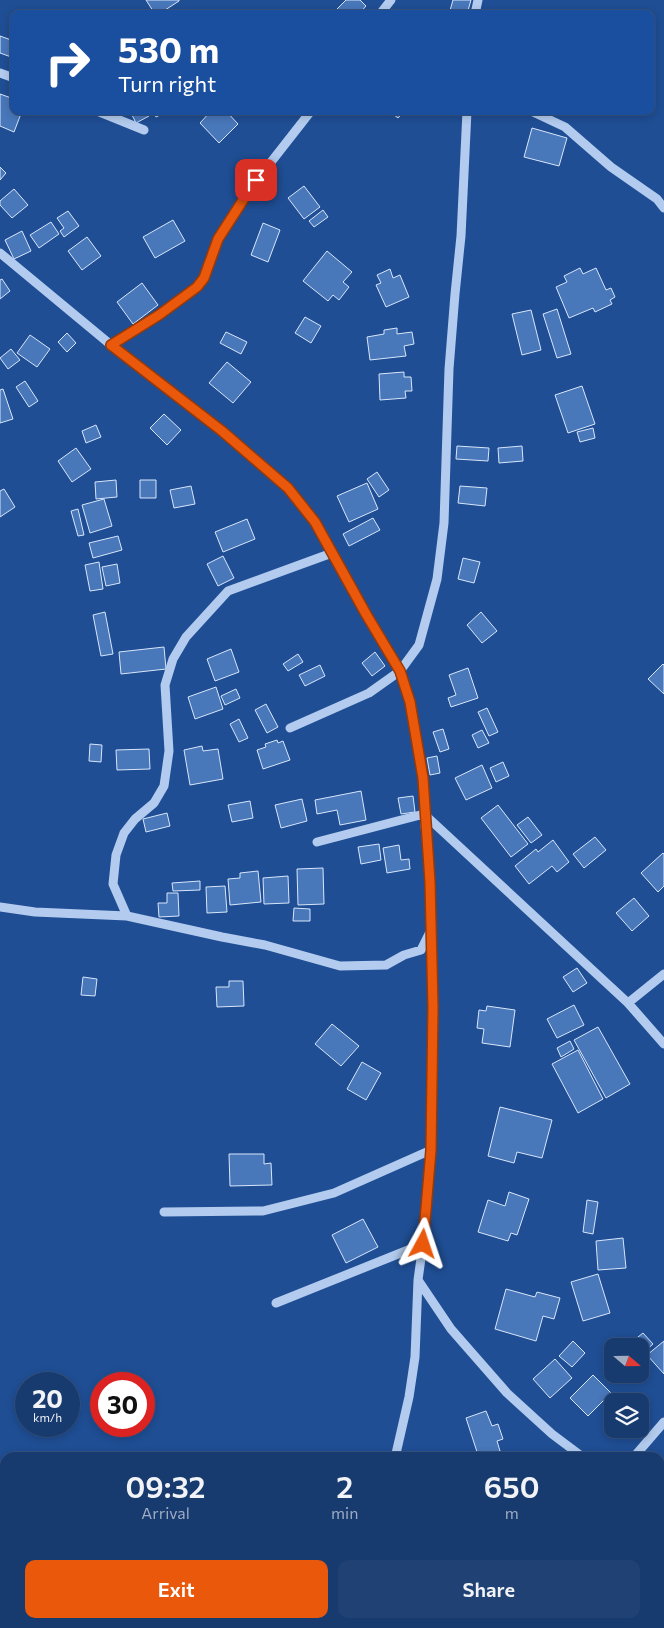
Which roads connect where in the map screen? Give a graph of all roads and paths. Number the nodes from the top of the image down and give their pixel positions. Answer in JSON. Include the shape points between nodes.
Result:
{"nodes":[{"id":1,"x":391,"y":0,"type":"edge"},
{"id":2,"x":383,"y":10,"type":"edge"},
{"id":3,"x":107,"y":115,"type":"edge"},
{"id":4,"x":308,"y":115,"type":"edge"},
{"id":5,"x":466,"y":115,"type":"edge"},
{"id":6,"x":540,"y":115,"type":"edge"},
{"id":7,"x":144,"y":130,"type":"dead end"},
{"id":8,"x":664,"y":208,"type":"edge"},
{"id":9,"x":0,"y":253,"type":"edge"},
{"id":10,"x":111,"y":345,"type":"junction"},
{"id":11,"x":332,"y":553,"type":"junction"},
{"id":12,"x":400,"y":671,"type":"junction"},
{"id":13,"x":290,"y":728,"type":"dead end"},
{"id":14,"x":424,"y":814,"type":"junction"},
{"id":15,"x":317,"y":842,"type":"dead end"},
{"id":16,"x":0,"y":907,"type":"edge"},
{"id":17,"x":127,"y":916,"type":"junction"},
{"id":18,"x":430,"y":932,"type":"junction"},
{"id":19,"x":664,"y":974,"type":"edge"},
{"id":20,"x":628,"y":1004,"type":"junction"},
{"id":21,"x":664,"y":1044,"type":"edge"},
{"id":22,"x":431,"y":1150,"type":"junction"},
{"id":23,"x":164,"y":1212,"type":"dead end"},
{"id":24,"x":423,"y":1244,"type":"junction"},
{"id":25,"x":418,"y":1280,"type":"junction"},
{"id":26,"x":276,"y":1303,"type":"dead end"},
{"id":27,"x":664,"y":1422,"type":"edge"},
{"id":28,"x":396,"y":1452,"type":"edge"},
{"id":29,"x":576,"y":1452,"type":"edge"},
{"id":30,"x":638,"y":1452,"type":"edge"}],
"edges":[{"from":1,"to":2,"type":"street"},
{"from":3,"to":7,"type":"street"},
{"from":4,"to":10,"type":"street","via":[[256,180],[231,218],[197,287]]},
{"from":5,"to":12,"type":"street","via":[[462,236],[449,369],[444,523],[437,579],[419,645]]},
{"from":6,"to":8,"type":"street","via":[[565,126]]},
{"from":9,"to":10,"type":"street"},
{"from":10,"to":11,"type":"street","via":[[222,431],[288,488],[315,522]]},
{"from":11,"to":12,"type":"street"},
{"from":11,"to":17,"type":"street","via":[[228,591],[186,637],[173,659],[165,685],[169,751],[164,786],[154,803],[124,833],[116,855],[113,884]]},
{"from":12,"to":13,"type":"street","via":[[369,693]]},
{"from":12,"to":14,"type":"street","via":[[410,702],[423,778]]},
{"from":14,"to":15,"type":"street"},
{"from":14,"to":18,"type":"street","via":[[430,882]]},
{"from":14,"to":20,"type":"street"},
{"from":16,"to":17,"type":"street"},
{"from":17,"to":18,"type":"street","via":[[265,945],[340,966],[386,965],[421,950]]},
{"from":18,"to":22,"type":"street","via":[[433,1007]]},
{"from":19,"to":20,"type":"street"},
{"from":20,"to":21,"type":"street"},
{"from":22,"to":23,"type":"street","via":[[334,1193],[264,1211]]},
{"from":22,"to":24,"type":"street"},
{"from":24,"to":25,"type":"street"},
{"from":24,"to":26,"type":"street"},
{"from":25,"to":28,"type":"street","via":[[415,1357]]},
{"from":25,"to":29,"type":"street","via":[[451,1328],[507,1393]]},
{"from":27,"to":30,"type":"street"}]}
